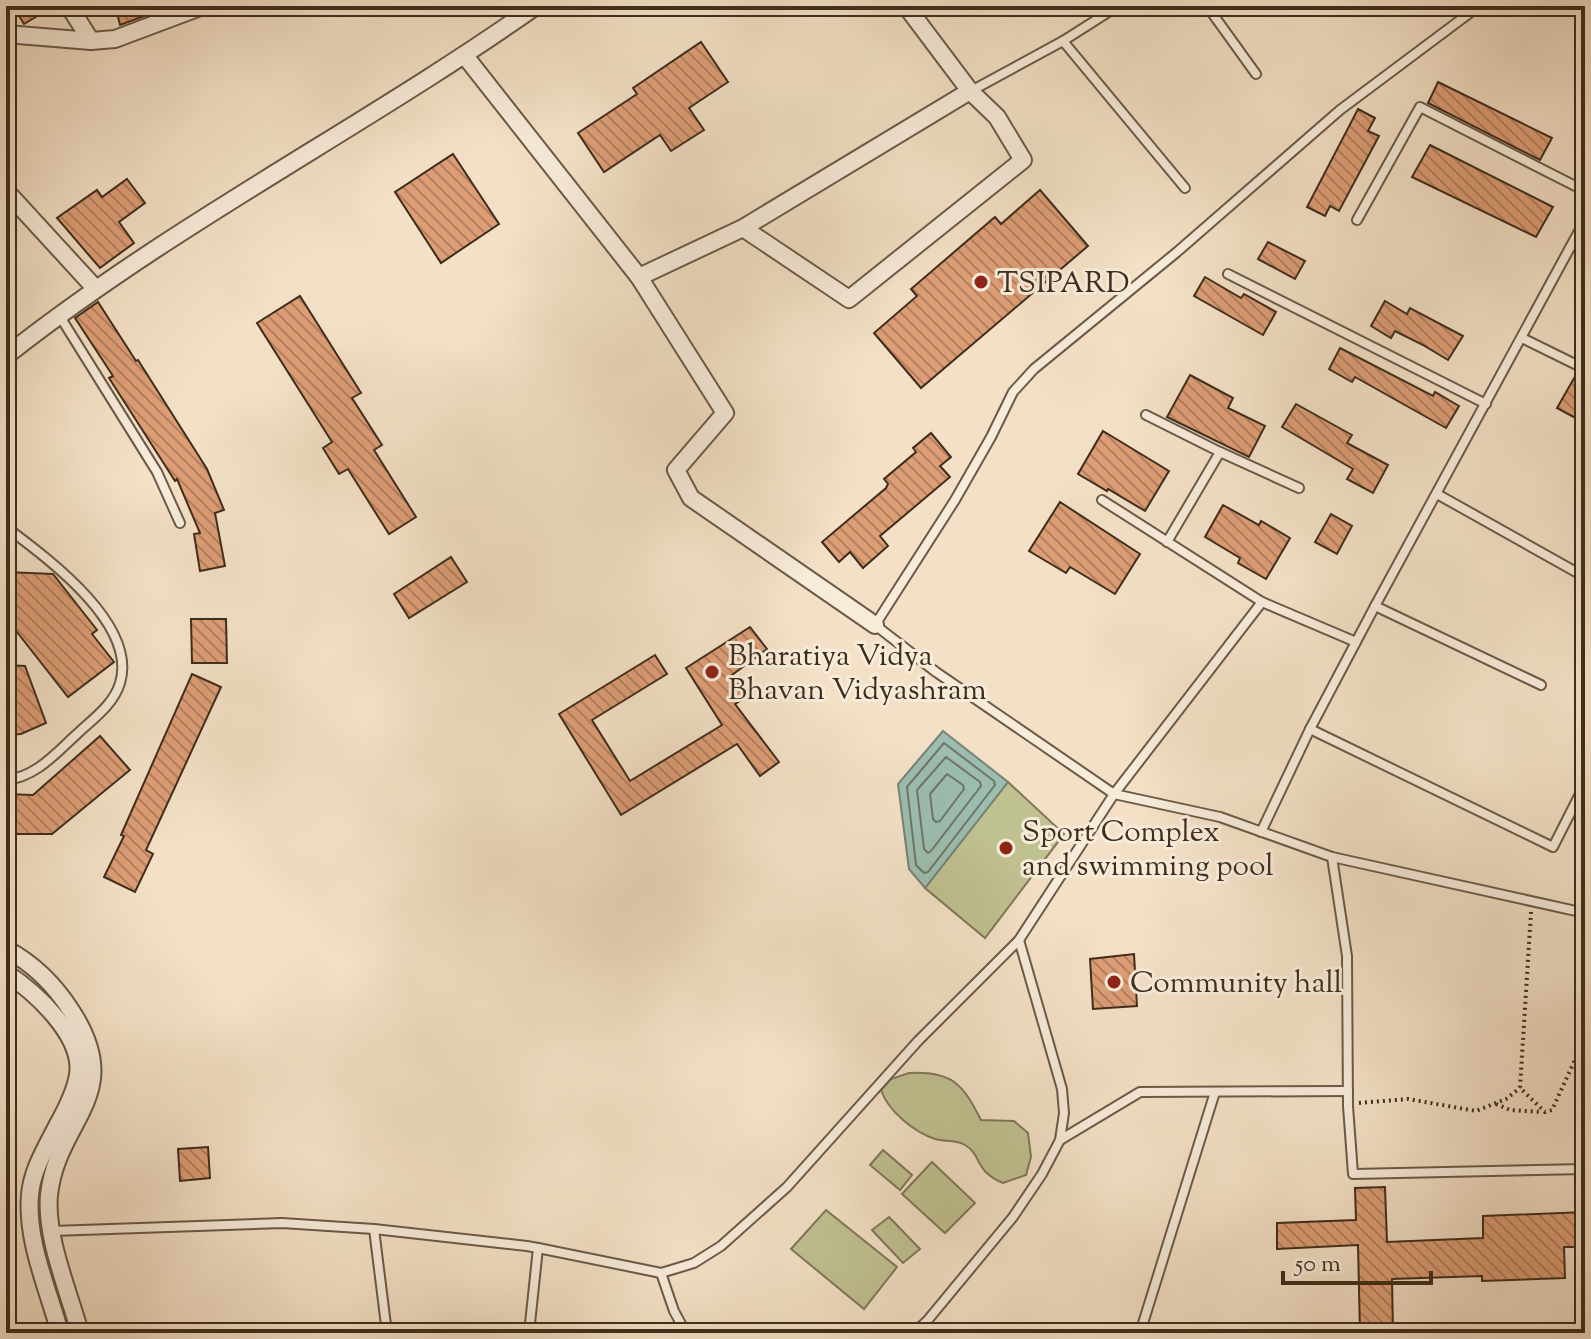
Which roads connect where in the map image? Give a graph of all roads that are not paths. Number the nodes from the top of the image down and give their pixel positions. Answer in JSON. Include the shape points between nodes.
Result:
{"nodes":[{"id":1,"x":69,"y":6,"type":"edge"},
{"id":2,"x":203,"y":6,"type":"edge"},
{"id":3,"x":536,"y":6,"type":"edge"},
{"id":4,"x":906,"y":6,"type":"edge"},
{"id":5,"x":1118,"y":6,"type":"edge"},
{"id":6,"x":1207,"y":6,"type":"edge"},
{"id":7,"x":1479,"y":6,"type":"edge"},
{"id":8,"x":6,"y":34,"type":"edge"},
{"id":9,"x":91,"y":41,"type":"junction"},
{"id":10,"x":1063,"y":41,"type":"junction"},
{"id":11,"x":465,"y":56,"type":"junction"},
{"id":12,"x":1256,"y":74,"type":"dead end"},
{"id":13,"x":970,"y":91,"type":"junction"},
{"id":14,"x":1185,"y":188,"type":"dead end"},
{"id":15,"x":6,"y":191,"type":"edge"},
{"id":16,"x":1585,"y":191,"type":"edge"},
{"id":17,"x":1357,"y":220,"type":"dead end"},
{"id":18,"x":1585,"y":220,"type":"edge"},
{"id":19,"x":743,"y":228,"type":"junction"},
{"id":20,"x":1574,"y":242,"type":"junction"},
{"id":21,"x":1585,"y":247,"type":"edge"},
{"id":22,"x":1228,"y":274,"type":"dead end"},
{"id":23,"x":639,"y":277,"type":"junction"},
{"id":24,"x":95,"y":288,"type":"junction"},
{"id":25,"x":59,"y":314,"type":"junction"},
{"id":26,"x":1522,"y":338,"type":"junction"},
{"id":27,"x":6,"y":356,"type":"edge"},
{"id":28,"x":1585,"y":369,"type":"edge"},
{"id":29,"x":1486,"y":404,"type":"junction"},
{"id":30,"x":1146,"y":415,"type":"dead end"},
{"id":31,"x":1220,"y":452,"type":"junction"},
{"id":32,"x":1299,"y":488,"type":"dead end"},
{"id":33,"x":1437,"y":494,"type":"junction"},
{"id":34,"x":1102,"y":500,"type":"dead end"},
{"id":35,"x":180,"y":523,"type":"dead end"},
{"id":36,"x":6,"y":527,"type":"edge"},
{"id":37,"x":1167,"y":542,"type":"junction"},
{"id":38,"x":1585,"y":577,"type":"edge"},
{"id":39,"x":1262,"y":602,"type":"junction"},
{"id":40,"x":1375,"y":606,"type":"junction"},
{"id":41,"x":875,"y":625,"type":"junction"},
{"id":42,"x":1356,"y":642,"type":"junction"},
{"id":43,"x":1541,"y":685,"type":"dead end"},
{"id":44,"x":1310,"y":729,"type":"junction"},
{"id":45,"x":6,"y":780,"type":"edge"},
{"id":46,"x":1585,"y":784,"type":"edge"},
{"id":47,"x":1114,"y":794,"type":"junction"},
{"id":48,"x":1261,"y":832,"type":"junction"},
{"id":49,"x":1332,"y":857,"type":"junction"},
{"id":50,"x":1585,"y":913,"type":"edge"},
{"id":51,"x":1019,"y":940,"type":"junction"},
{"id":52,"x":6,"y":949,"type":"edge"},
{"id":53,"x":6,"y":973,"type":"edge"},
{"id":54,"x":83,"y":1051,"type":"junction"},
{"id":55,"x":1348,"y":1091,"type":"junction"},
{"id":56,"x":1215,"y":1092,"type":"junction"},
{"id":57,"x":1060,"y":1140,"type":"junction"},
{"id":58,"x":1585,"y":1169,"type":"edge"},
{"id":59,"x":374,"y":1229,"type":"junction"},
{"id":60,"x":52,"y":1231,"type":"junction"},
{"id":61,"x":538,"y":1248,"type":"junction"},
{"id":62,"x":661,"y":1273,"type":"junction"},
{"id":63,"x":60,"y":1333,"type":"edge"},
{"id":64,"x":80,"y":1333,"type":"edge"},
{"id":65,"x":387,"y":1333,"type":"edge"},
{"id":66,"x":529,"y":1333,"type":"edge"},
{"id":67,"x":686,"y":1333,"type":"edge"},
{"id":68,"x":914,"y":1333,"type":"edge"},
{"id":69,"x":1140,"y":1333,"type":"edge"}],
"edges":[{"from":1,"to":9,"type":"street"},
{"from":2,"to":9,"type":"street","via":[[141,31]]},
{"from":3,"to":11,"type":"street"},
{"from":4,"to":13,"type":"street"},
{"from":5,"to":10,"type":"lane"},
{"from":6,"to":12,"type":"lane"},
{"from":7,"to":41,"type":"lane","via":[[1340,110],[1034,369],[1013,392],[955,500]]},
{"from":8,"to":9,"type":"street"},
{"from":10,"to":13,"type":"lane"},
{"from":10,"to":14,"type":"lane"},
{"from":11,"to":23,"type":"street"},
{"from":11,"to":24,"type":"street"},
{"from":13,"to":19,"type":"street"},
{"from":13,"to":19,"type":"street","via":[[997,117],[1023,160],[849,299]]},
{"from":15,"to":24,"type":"street"},
{"from":16,"to":17,"type":"lane","via":[[1420,107]]},
{"from":18,"to":20,"type":"lane"},
{"from":19,"to":23,"type":"street"},
{"from":20,"to":21,"type":"lane"},
{"from":20,"to":26,"type":"lane"},
{"from":22,"to":29,"type":"lane"},
{"from":23,"to":41,"type":"street","via":[[725,413],[676,470],[691,498]]},
{"from":24,"to":25,"type":"street"},
{"from":25,"to":27,"type":"street"},
{"from":25,"to":35,"type":"lane","via":[[157,472]]},
{"from":26,"to":28,"type":"lane"},
{"from":26,"to":29,"type":"lane"},
{"from":29,"to":33,"type":"lane"},
{"from":30,"to":31,"type":"lane"},
{"from":31,"to":32,"type":"lane"},
{"from":31,"to":37,"type":"lane"},
{"from":33,"to":38,"type":"lane"},
{"from":33,"to":40,"type":"lane"},
{"from":34,"to":37,"type":"lane"},
{"from":36,"to":45,"type":"lane","via":[[78,588],[114,632],[123,657],[120,683],[108,705],[41,766]]},
{"from":37,"to":39,"type":"lane"},
{"from":39,"to":42,"type":"lane"},
{"from":39,"to":47,"type":"lane"},
{"from":40,"to":42,"type":"lane"},
{"from":40,"to":43,"type":"lane"},
{"from":41,"to":47,"type":"lane"},
{"from":42,"to":44,"type":"lane"},
{"from":44,"to":46,"type":"lane","via":[[1553,847]]},
{"from":44,"to":48,"type":"lane"},
{"from":47,"to":48,"type":"lane","via":[[1220,817]]},
{"from":47,"to":51,"type":"lane"},
{"from":48,"to":49,"type":"lane"},
{"from":49,"to":50,"type":"lane"},
{"from":49,"to":55,"type":"lane","via":[[1347,956]]},
{"from":51,"to":57,"type":"lane","via":[[1062,1089]]},
{"from":51,"to":62,"type":"lane","via":[[918,1041],[787,1187],[721,1246],[694,1263]]},
{"from":52,"to":54,"type":"street","via":[[33,965],[53,986],[80,1025]]},
{"from":53,"to":54,"type":"street","via":[[25,986]]},
{"from":54,"to":60,"type":"street","via":[[93,1076],[51,1183]]},
{"from":54,"to":63,"type":"street","via":[[73,1094],[42,1155],[30,1194],[34,1239]]},
{"from":55,"to":56,"type":"lane"},
{"from":55,"to":58,"type":"lane","via":[[1353,1174]]},
{"from":56,"to":57,"type":"lane","via":[[1140,1092]]},
{"from":56,"to":69,"type":"lane"},
{"from":57,"to":68,"type":"lane","via":[[1013,1217]]},
{"from":59,"to":60,"type":"lane","via":[[282,1223]]},
{"from":59,"to":61,"type":"lane"},
{"from":59,"to":65,"type":"lane"},
{"from":60,"to":64,"type":"street"},
{"from":61,"to":62,"type":"lane"},
{"from":61,"to":66,"type":"lane"},
{"from":62,"to":67,"type":"lane"}]}
